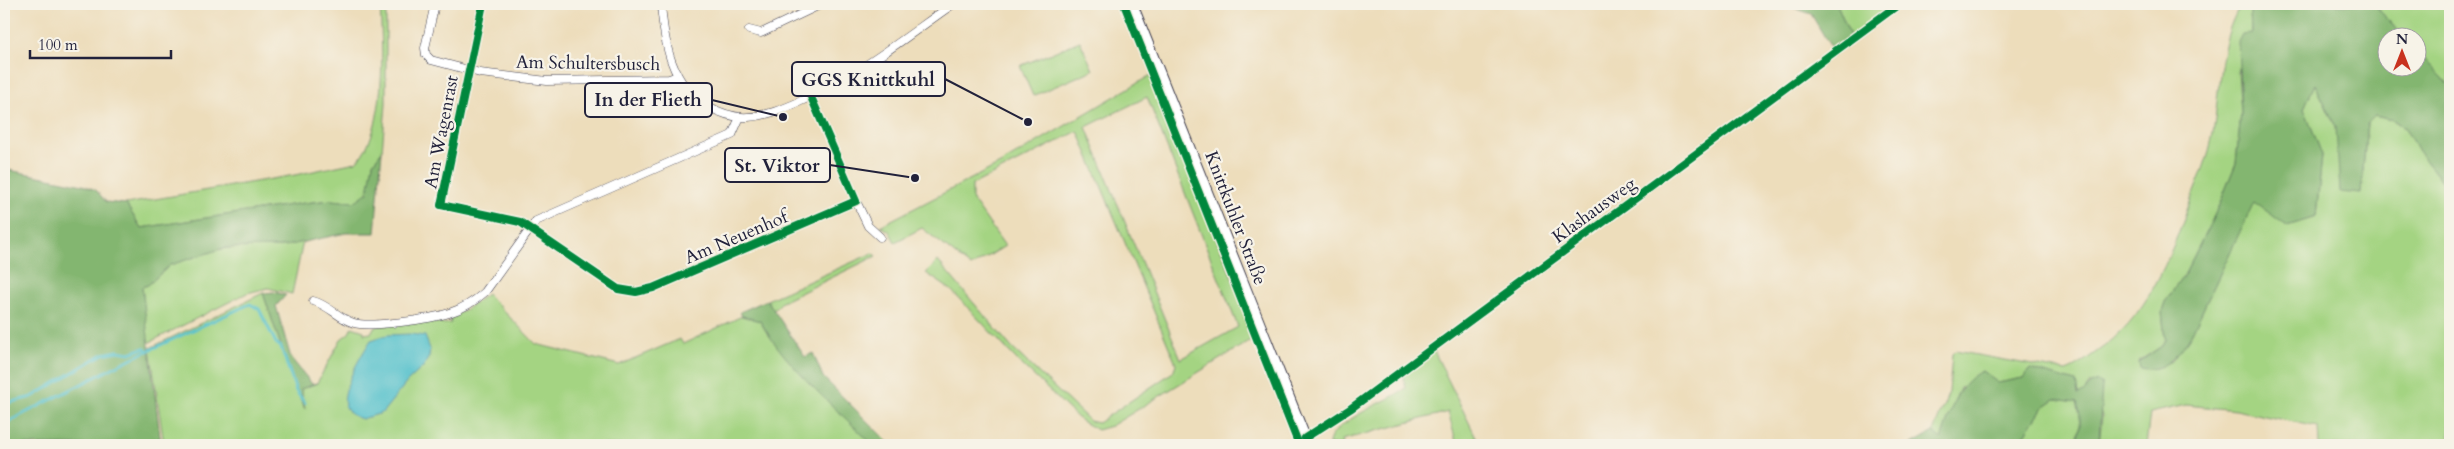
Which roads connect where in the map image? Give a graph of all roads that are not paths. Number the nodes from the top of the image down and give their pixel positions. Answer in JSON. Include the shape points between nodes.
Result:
{"nodes":[{"id":1,"x":435,"y":4,"type":"edge"},
{"id":2,"x":483,"y":4,"type":"edge"},
{"id":3,"x":661,"y":4,"type":"edge"},
{"id":4,"x":822,"y":4,"type":"edge"},
{"id":5,"x":953,"y":4,"type":"edge"},
{"id":6,"x":1132,"y":4,"type":"edge"},
{"id":7,"x":1900,"y":4,"type":"edge"},
{"id":8,"x":749,"y":30,"type":"dead end"},
{"id":9,"x":469,"y":68,"type":"junction"},
{"id":10,"x":678,"y":76,"type":"junction"},
{"id":11,"x":811,"y":96,"type":"junction"},
{"id":12,"x":740,"y":117,"type":"junction"},
{"id":13,"x":856,"y":201,"type":"junction"},
{"id":14,"x":530,"y":229,"type":"junction"},
{"id":15,"x":880,"y":237,"type":"dead end"},
{"id":16,"x":313,"y":301,"type":"dead end"},
{"id":17,"x":1307,"y":442,"type":"edge"}],
"edges":[{"from":1,"to":9,"type":"street","name":"Am Schultersbusch","via":[[426,55],[431,60]]},
{"from":2,"to":9,"type":"street","name":"Am Wagenrast"},
{"from":3,"to":10,"type":"street","via":[[668,50]]},
{"from":4,"to":8,"type":"street","via":[[761,33]]},
{"from":5,"to":11,"type":"street","via":[[854,74]]},
{"from":6,"to":17,"type":"street","name":"Knittkuhler Straße"},
{"from":7,"to":17,"type":"street","name":"Klashausweg"},
{"from":9,"to":10,"type":"street","name":"Am Schultersbusch","via":[[480,73],[547,81]]},
{"from":9,"to":14,"type":"street","name":"Am Wagenrast","via":[[442,205],[520,222]]},
{"from":10,"to":12,"type":"street","via":[[702,104],[723,114]]},
{"from":11,"to":12,"type":"street","via":[[764,115]]},
{"from":11,"to":13,"type":"street"},
{"from":12,"to":14,"type":"street","via":[[732,135],[536,221]]},
{"from":13,"to":14,"type":"street","name":"Am Neuenhof","via":[[654,288],[636,292],[618,289]]},
{"from":13,"to":15,"type":"street","via":[[868,226]]},
{"from":14,"to":16,"type":"street","via":[[485,292],[475,301],[450,313],[360,324],[349,322]]}]}
